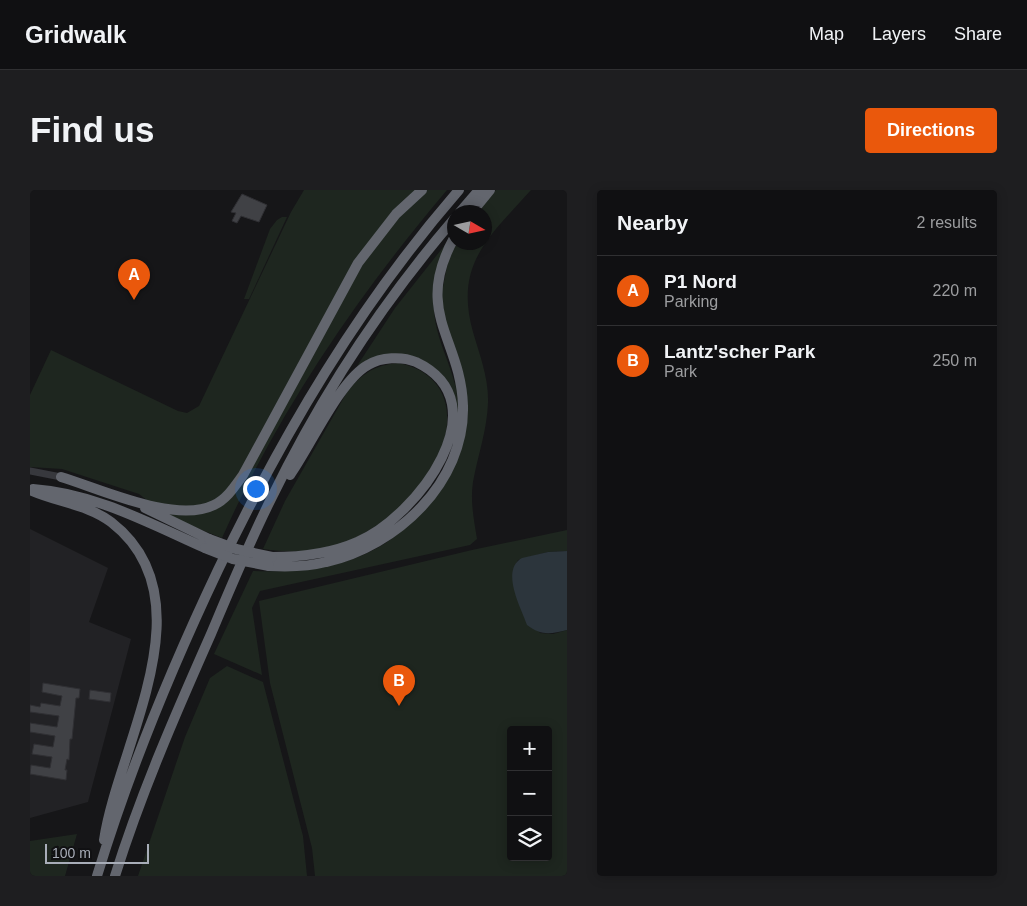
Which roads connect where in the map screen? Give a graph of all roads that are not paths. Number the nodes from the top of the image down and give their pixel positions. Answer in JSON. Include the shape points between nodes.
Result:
{"nodes":[{"id":1,"x":422,"y":190,"type":"edge"},
{"id":2,"x":459,"y":190,"type":"edge"},
{"id":3,"x":479,"y":190,"type":"edge"},
{"id":4,"x":490,"y":190,"type":"edge"},
{"id":5,"x":466,"y":205,"type":"edge"},
{"id":6,"x":478,"y":205,"type":"edge"},
{"id":7,"x":447,"y":228,"type":"edge"},
{"id":8,"x":448,"y":250,"type":"edge"},
{"id":9,"x":30,"y":471,"type":"edge"},
{"id":10,"x":61,"y":477,"type":"joint"},
{"id":11,"x":30,"y":489,"type":"edge"},
{"id":12,"x":272,"y":497,"type":"junction"},
{"id":13,"x":131,"y":500,"type":"junction"},
{"id":14,"x":207,"y":544,"type":"junction"},
{"id":15,"x":271,"y":562,"type":"junction"},
{"id":16,"x":101,"y":863,"type":"junction"},
{"id":17,"x":97,"y":876,"type":"edge"},
{"id":18,"x":115,"y":876,"type":"edge"}],
"edges":[{"from":1,"to":13,"type":"highway","via":[[396,214],[358,263],[243,475],[229,494],[200,511],[183,512]]},
{"from":2,"to":16,"type":"highway","via":[[396,267],[342,343],[248,508],[164,689]]},
{"from":3,"to":5,"type":"highway"},
{"from":4,"to":6,"type":"highway"},
{"from":7,"to":12,"type":"highway","via":[[356,351]]},
{"from":8,"to":15,"type":"highway","via":[[442,264],[438,294],[441,324],[458,377],[463,408],[459,438],[446,473],[420,508],[400,528],[381,540],[326,562],[290,567]]},
{"from":9,"to":10,"type":"street"},
{"from":10,"to":13,"type":"highway"},
{"from":11,"to":14,"type":"highway","via":[[47,490],[106,506]]},
{"from":11,"to":16,"type":"highway","via":[[96,513],[124,533],[144,561],[156,600],[154,649],[147,684],[106,827]]},
{"from":12,"to":15,"type":"highway","via":[[305,454],[347,384],[368,364],[396,358],[412,361],[429,368],[445,388],[452,415],[447,445],[434,476],[412,504],[358,542],[317,554]]},
{"from":12,"to":18,"type":"highway","via":[[174,715]]},
{"from":13,"to":14,"type":"highway"},
{"from":14,"to":15,"type":"highway","bridge":true,"via":[[233,559]]},
{"from":16,"to":17,"type":"highway"}]}
